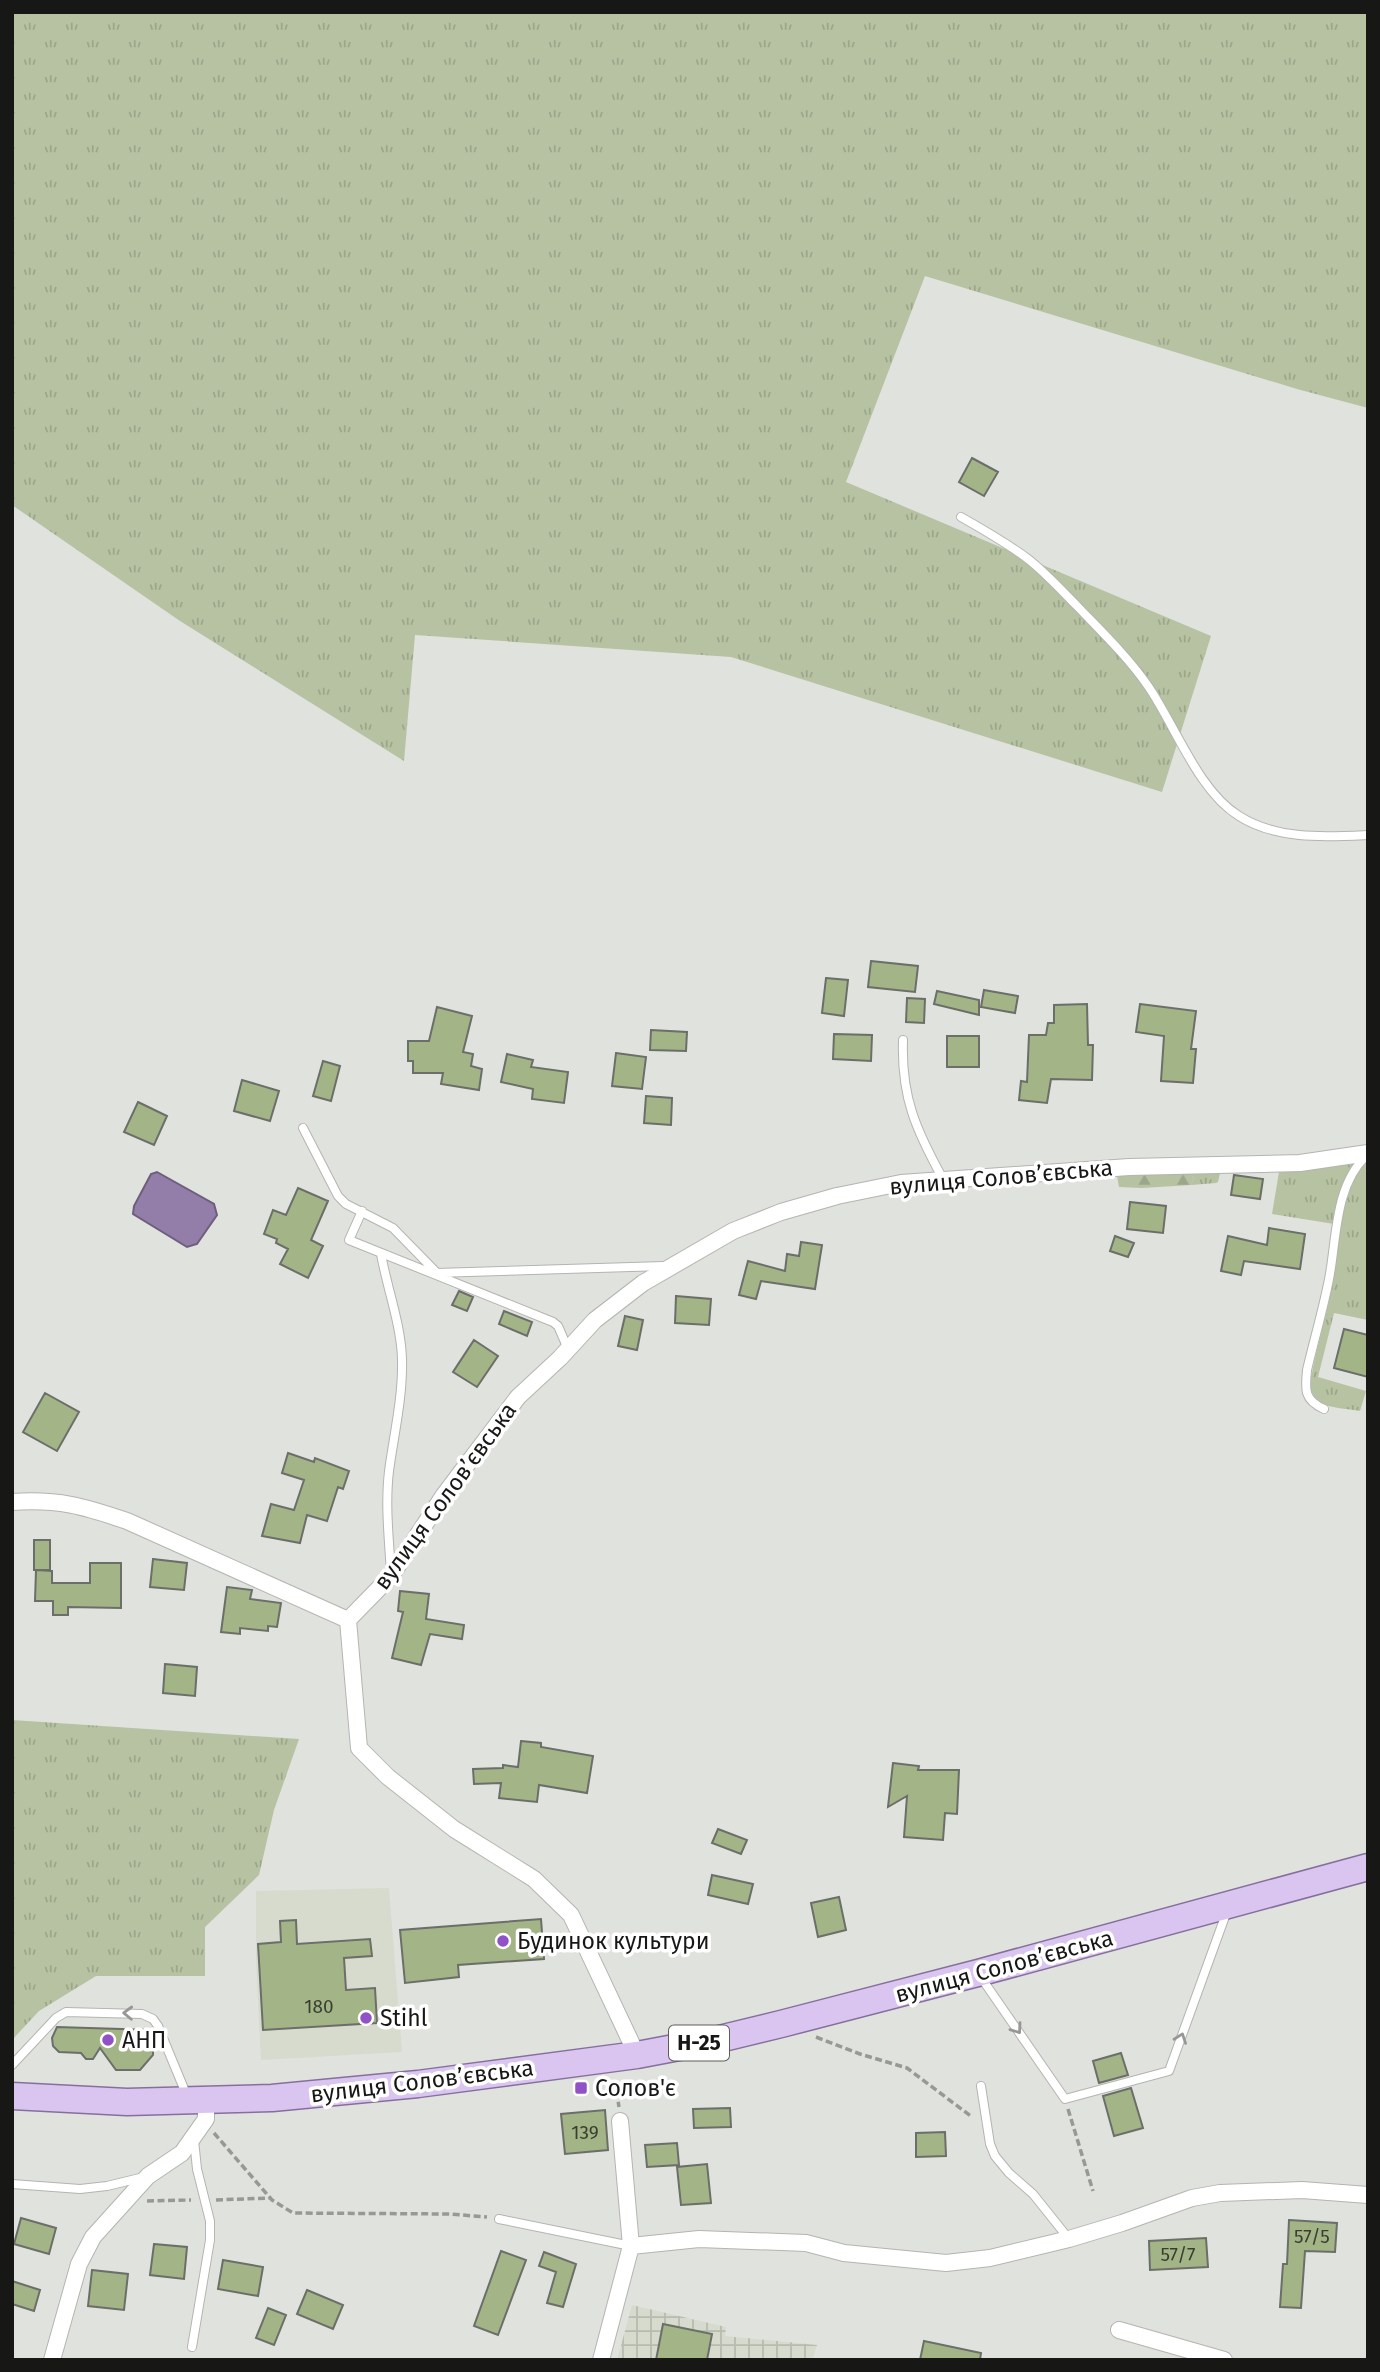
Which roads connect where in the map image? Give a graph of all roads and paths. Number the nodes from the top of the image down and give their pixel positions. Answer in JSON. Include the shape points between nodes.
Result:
{"nodes":[{"id":1,"x":961,"y":517,"type":"dead end"},
{"id":2,"x":1368,"y":835,"type":"edge"},
{"id":3,"x":903,"y":1040,"type":"dead end"},
{"id":4,"x":303,"y":1128,"type":"dead end"},
{"id":5,"x":1368,"y":1154,"type":"edge"},
{"id":6,"x":943,"y":1179,"type":"junction"},
{"id":7,"x":362,"y":1212,"type":"junction"},
{"id":8,"x":381,"y":1254,"type":"junction"},
{"id":9,"x":671,"y":1266,"type":"junction"},
{"id":10,"x":439,"y":1275,"type":"junction"},
{"id":11,"x":568,"y":1349,"type":"junction"},
{"id":12,"x":1324,"y":1409,"type":"dead end"},
{"id":13,"x":12,"y":1503,"type":"edge"},
{"id":14,"x":391,"y":1576,"type":"junction"},
{"id":15,"x":348,"y":1620,"type":"junction"},
{"id":16,"x":1368,"y":1867,"type":"edge"},
{"id":17,"x":1229,"y":1905,"type":"junction"},
{"id":18,"x":978,"y":1973,"type":"junction"},
{"id":19,"x":815,"y":2037,"type":"dead end"},
{"id":20,"x":637,"y":2055,"type":"junction"},
{"id":21,"x":12,"y":2066,"type":"edge"},
{"id":22,"x":603,"y":2082,"type":"dead end"},
{"id":23,"x":981,"y":2086,"type":"dead end"},
{"id":24,"x":12,"y":2096,"type":"edge"},
{"id":25,"x":1065,"y":2099,"type":"junction"},
{"id":26,"x":200,"y":2107,"type":"junction"},
{"id":27,"x":620,"y":2121,"type":"joint"},
{"id":28,"x":987,"y":2129,"type":"junction"},
{"id":29,"x":194,"y":2137,"type":"junction"},
{"id":30,"x":148,"y":2176,"type":"junction"},
{"id":31,"x":12,"y":2184,"type":"edge"},
{"id":32,"x":1093,"y":2191,"type":"dead end"},
{"id":33,"x":1368,"y":2195,"type":"edge"},
{"id":34,"x":270,"y":2198,"type":"junction"},
{"id":35,"x":204,"y":2200,"type":"junction"},
{"id":36,"x":125,"y":2201,"type":"junction"},
{"id":37,"x":499,"y":2218,"type":"joint"},
{"id":38,"x":1069,"y":2239,"type":"junction"},
{"id":39,"x":631,"y":2246,"type":"junction"},
{"id":40,"x":1119,"y":2330,"type":"dead end"},
{"id":41,"x":192,"y":2347,"type":"dead end"},
{"id":42,"x":52,"y":2360,"type":"edge"},
{"id":43,"x":601,"y":2360,"type":"edge"},
{"id":44,"x":1224,"y":2360,"type":"edge"}],
"edges":[{"from":1,"to":2,"type":"lane","via":[[1044,572],[1121,652],[1147,685],[1200,774],[1237,815],[1263,828],[1298,835]]},
{"from":3,"to":6,"type":"lane","via":[[907,1101]]},
{"from":4,"to":7,"type":"lane","via":[[338,1196]]},
{"from":5,"to":6,"type":"street","name":"вулиця Соловʼєвська","via":[[1300,1163],[1129,1167]]},
{"from":5,"to":12,"type":"lane","via":[[1352,1172],[1343,1195],[1307,1370],[1307,1396]]},
{"from":6,"to":9,"type":"street","name":"вулиця Соловʼєвська","via":[[901,1182],[781,1212],[733,1231]]},
{"from":7,"to":8,"type":"lane","via":[[349,1240]]},
{"from":7,"to":10,"type":"lane","via":[[393,1228]]},
{"from":8,"to":10,"type":"lane"},
{"from":8,"to":14,"type":"lane","via":[[402,1359],[389,1474]]},
{"from":9,"to":10,"type":"lane"},
{"from":9,"to":11,"type":"street","name":"вулиця Соловʼєвська","via":[[595,1320]]},
{"from":10,"to":11,"type":"lane","via":[[553,1322]]},
{"from":11,"to":14,"type":"street","name":"вулиця Соловʼєвська","via":[[517,1397]]},
{"from":13,"to":15,"type":"street","via":[[75,1504],[101,1512]]},
{"from":14,"to":15,"type":"street","name":"вулиця Соловʼєвська"},
{"from":15,"to":20,"type":"street","via":[[359,1748],[454,1829],[534,1879],[571,1915]]},
{"from":16,"to":17,"type":"main road","name":"вулиця Соловʼєвська","number":"Н-25"},
{"from":17,"to":18,"type":"main road","name":"вулиця Соловʼєвська","number":"Н-25"},
{"from":25,"to":17,"type":"lane","one_way":true,"via":[[1169,2071]]},
{"from":18,"to":20,"type":"main road","name":"вулиця Соловʼєвська","number":"Н-25","via":[[781,2024]]},
{"from":18,"to":25,"type":"lane","one_way":true},
{"from":19,"to":28,"type":"path","via":[[907,2068]]},
{"from":20,"to":26,"type":"main road","name":"вулиця Соловʼєвська","number":"Н-25"},
{"from":26,"to":21,"type":"lane","one_way":true,"via":[[158,2026],[142,2014],[66,2012]]},
{"from":22,"to":27,"type":"path","via":[[616,2081]]},
{"from":23,"to":28,"type":"lane"},
{"from":24,"to":26,"type":"main road","name":"вулиця Соловʼєвська","number":"Н-25"},
{"from":25,"to":32,"type":"path"},
{"from":26,"to":29,"type":"street"},
{"from":26,"to":34,"type":"path","via":[[213,2132]]},
{"from":27,"to":39,"type":"street"},
{"from":28,"to":38,"type":"lane","via":[[995,2156]]},
{"from":29,"to":30,"type":"street","via":[[182,2153]]},
{"from":29,"to":35,"type":"lane"},
{"from":30,"to":31,"type":"lane","via":[[80,2189]]},
{"from":30,"to":36,"type":"street"},
{"from":33,"to":38,"type":"street","via":[[1302,2190],[1220,2193]]},
{"from":34,"to":35,"type":"path"},
{"from":34,"to":37,"type":"path","via":[[293,2213]]},
{"from":35,"to":36,"type":"path"},
{"from":35,"to":41,"type":"lane","via":[[210,2240]]},
{"from":36,"to":42,"type":"street","via":[[93,2236],[79,2264]]},
{"from":37,"to":39,"type":"lane"},
{"from":38,"to":39,"type":"street","via":[[990,2258],[946,2263],[780,2242],[699,2239]]},
{"from":39,"to":43,"type":"street"},
{"from":40,"to":44,"type":"street"}]}
